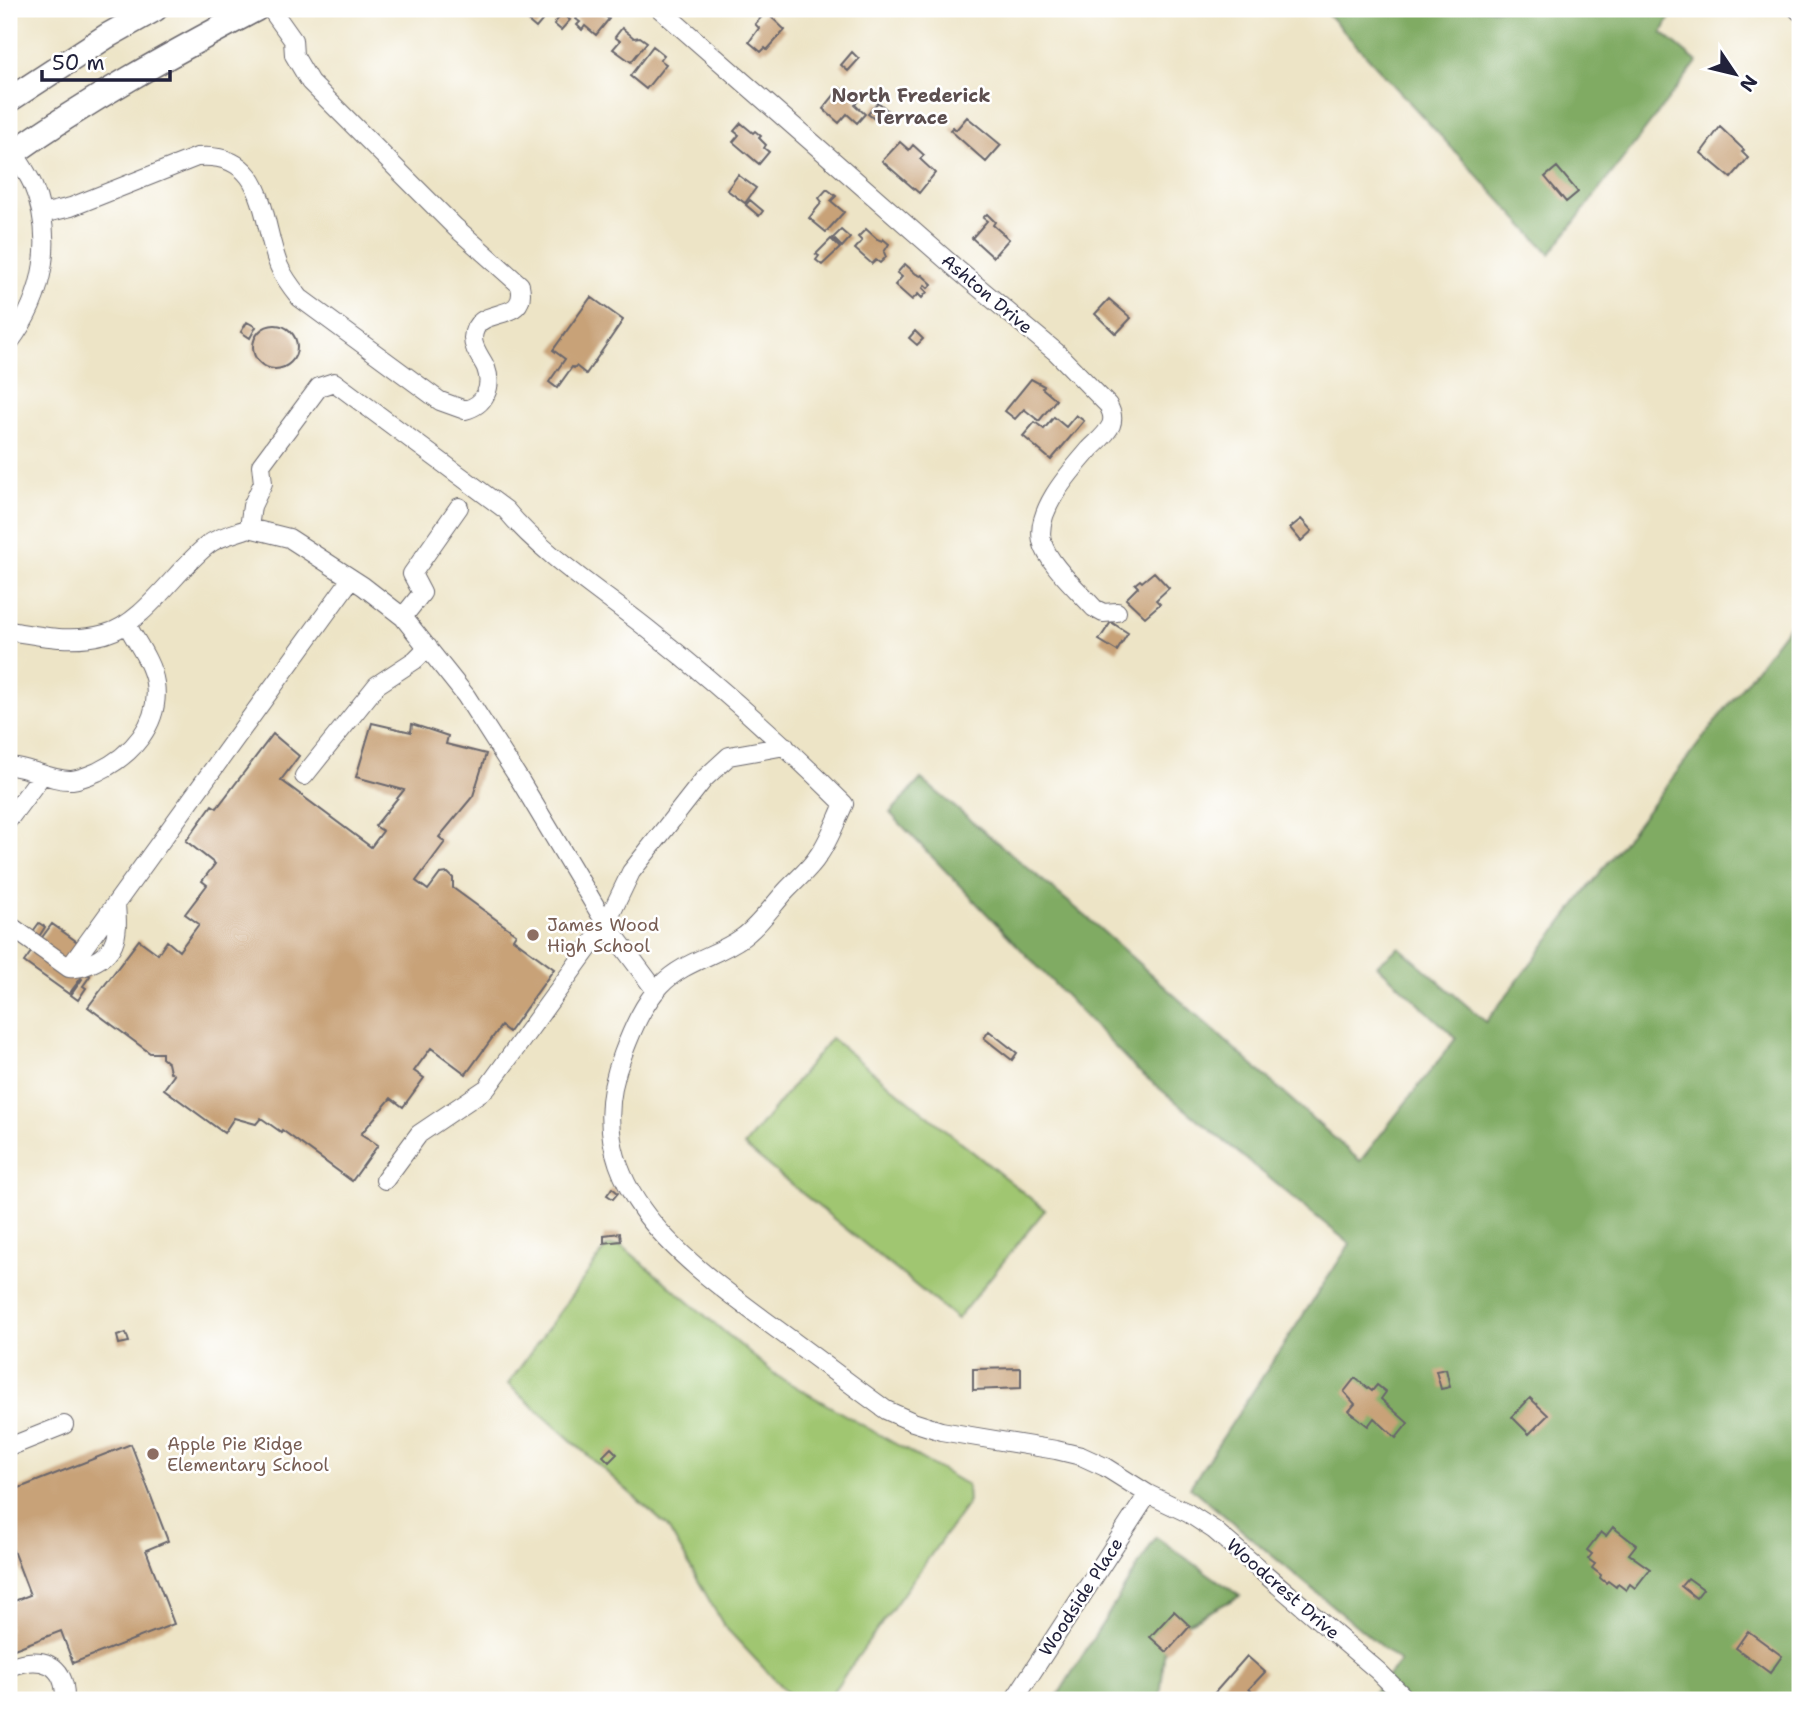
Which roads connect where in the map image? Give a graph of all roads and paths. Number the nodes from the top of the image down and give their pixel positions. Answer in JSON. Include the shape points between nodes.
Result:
{"nodes":[{"id":1,"x":155,"y":9,"type":"edge"},
{"id":2,"x":256,"y":9,"type":"edge"},
{"id":3,"x":271,"y":9,"type":"edge"},
{"id":4,"x":660,"y":9,"type":"edge"},
{"id":5,"x":9,"y":100,"type":"edge"},
{"id":6,"x":10,"y":151,"type":"edge"},
{"id":7,"x":42,"y":214,"type":"junction"},
{"id":8,"x":9,"y":343,"type":"edge"},
{"id":9,"x":459,"y":507,"type":"dead end"},
{"id":10,"x":249,"y":528,"type":"junction"},
{"id":11,"x":351,"y":579,"type":"junction"},
{"id":12,"x":1117,"y":612,"type":"dead end"},
{"id":13,"x":403,"y":617,"type":"junction"},
{"id":14,"x":127,"y":625,"type":"junction"},
{"id":15,"x":9,"y":631,"type":"edge"},
{"id":16,"x":428,"y":647,"type":"junction"},
{"id":17,"x":785,"y":746,"type":"junction"},
{"id":18,"x":9,"y":766,"type":"edge"},
{"id":19,"x":43,"y":775,"type":"junction"},
{"id":20,"x":303,"y":776,"type":"dead end"},
{"id":21,"x":9,"y":819,"type":"edge"},
{"id":22,"x":606,"y":924,"type":"junction"},
{"id":23,"x":9,"y":925,"type":"edge"},
{"id":24,"x":656,"y":991,"type":"junction"},
{"id":25,"x":385,"y":1180,"type":"dead end"},
{"id":26,"x":64,"y":1426,"type":"dead end"},
{"id":27,"x":9,"y":1447,"type":"edge"},
{"id":28,"x":1148,"y":1494,"type":"junction"},
{"id":29,"x":9,"y":1667,"type":"edge"},
{"id":30,"x":65,"y":1700,"type":"edge"},
{"id":31,"x":1014,"y":1700,"type":"edge"},
{"id":32,"x":1407,"y":1700,"type":"edge"}],
"edges":[{"from":1,"to":5,"type":"highway"},
{"from":2,"to":6,"type":"highway"},
{"from":3,"to":7,"type":"street","via":[[293,40],[294,55],[310,82],[520,285],[522,294],[514,309],[489,316],[475,330],[475,350],[487,370],[481,402],[465,410],[440,401],[300,299],[279,265],[257,188],[248,175],[225,159],[197,157]]},
{"from":4,"to":12,"type":"street","name":"Ashton Drive","via":[[1056,352],[1108,405],[1110,428],[1056,493],[1043,515],[1041,530],[1049,557],[1094,608]]},
{"from":6,"to":7,"type":"street","via":[[30,180]]},
{"from":7,"to":8,"type":"street","via":[[46,239],[40,281]]},
{"from":9,"to":13,"type":"street","via":[[412,574],[422,593]]},
{"from":10,"to":11,"type":"street","via":[[289,538]]},
{"from":10,"to":14,"type":"street","via":[[212,542]]},
{"from":10,"to":17,"type":"street","via":[[252,506],[263,483],[261,466],[318,387],[334,382],[506,510],[525,534],[685,659]]},
{"from":11,"to":13,"type":"street"},
{"from":11,"to":23,"type":"street","via":[[69,968]]},
{"from":13,"to":16,"type":"street"},
{"from":14,"to":15,"type":"street","via":[[107,634],[66,639]]},
{"from":14,"to":19,"type":"street","via":[[155,684],[155,706],[147,727],[133,748],[93,774],[75,780]]},
{"from":16,"to":20,"type":"street","via":[[377,685]]},
{"from":16,"to":22,"type":"street","via":[[466,696]]},
{"from":17,"to":22,"type":"street","via":[[729,757],[704,779],[631,872]]},
{"from":17,"to":24,"type":"street","name":"Woodcrest Drive","via":[[844,804],[818,856],[745,936],[686,966]]},
{"from":18,"to":19,"type":"street"},
{"from":19,"to":21,"type":"street"},
{"from":22,"to":24,"type":"street"},
{"from":22,"to":25,"type":"street","via":[[487,1088],[419,1135]]},
{"from":24,"to":28,"type":"street","name":"Woodcrest Drive","via":[[618,1064],[610,1105],[611,1131],[630,1191],[673,1247],[701,1273],[886,1410],[941,1431],[1081,1456]]},
{"from":26,"to":27,"type":"street"},
{"from":28,"to":31,"type":"street","name":"Woodside Place"},
{"from":28,"to":32,"type":"street","name":"Woodcrest Drive","via":[[1213,1530]]},
{"from":29,"to":30,"type":"street","via":[[36,1660],[49,1664],[61,1676]]}]}
